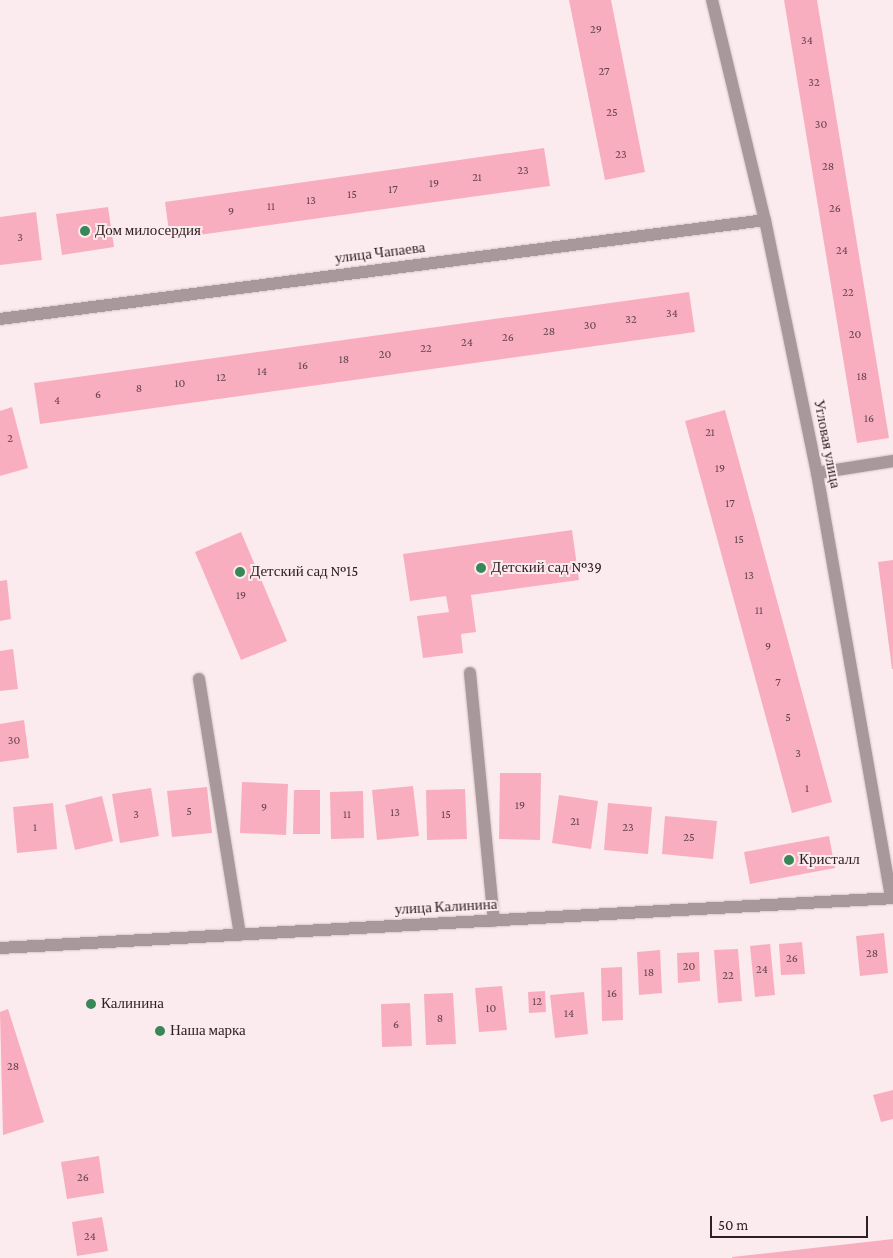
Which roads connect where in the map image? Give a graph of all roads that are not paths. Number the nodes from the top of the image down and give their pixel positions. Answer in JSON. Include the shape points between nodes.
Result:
{"nodes":[{"id":1,"x":712,"y":0,"type":"edge"},
{"id":2,"x":764,"y":220,"type":"junction"},
{"id":3,"x":0,"y":319,"type":"edge"},
{"id":4,"x":893,"y":461,"type":"edge"},
{"id":5,"x":817,"y":473,"type":"junction"},
{"id":6,"x":470,"y":673,"type":"dead end"},
{"id":7,"x":200,"y":679,"type":"dead end"},
{"id":8,"x":892,"y":898,"type":"edge"},
{"id":9,"x":494,"y":921,"type":"junction"},
{"id":10,"x":240,"y":935,"type":"junction"},
{"id":11,"x":0,"y":948,"type":"edge"}],
"edges":[{"from":1,"to":2,"type":"street","name":"Угловая улица"},
{"from":2,"to":3,"type":"street","name":"улица Чапаева"},
{"from":2,"to":5,"type":"street","name":"Угловая улица"},
{"from":4,"to":5,"type":"street"},
{"from":5,"to":8,"type":"street","name":"Угловая улица"},
{"from":6,"to":9,"type":"street"},
{"from":7,"to":10,"type":"street"},
{"from":8,"to":9,"type":"street","name":"улица Калинина"},
{"from":9,"to":10,"type":"street","name":"улица Калинина"},
{"from":10,"to":11,"type":"street","name":"улица Калинина"}]}
